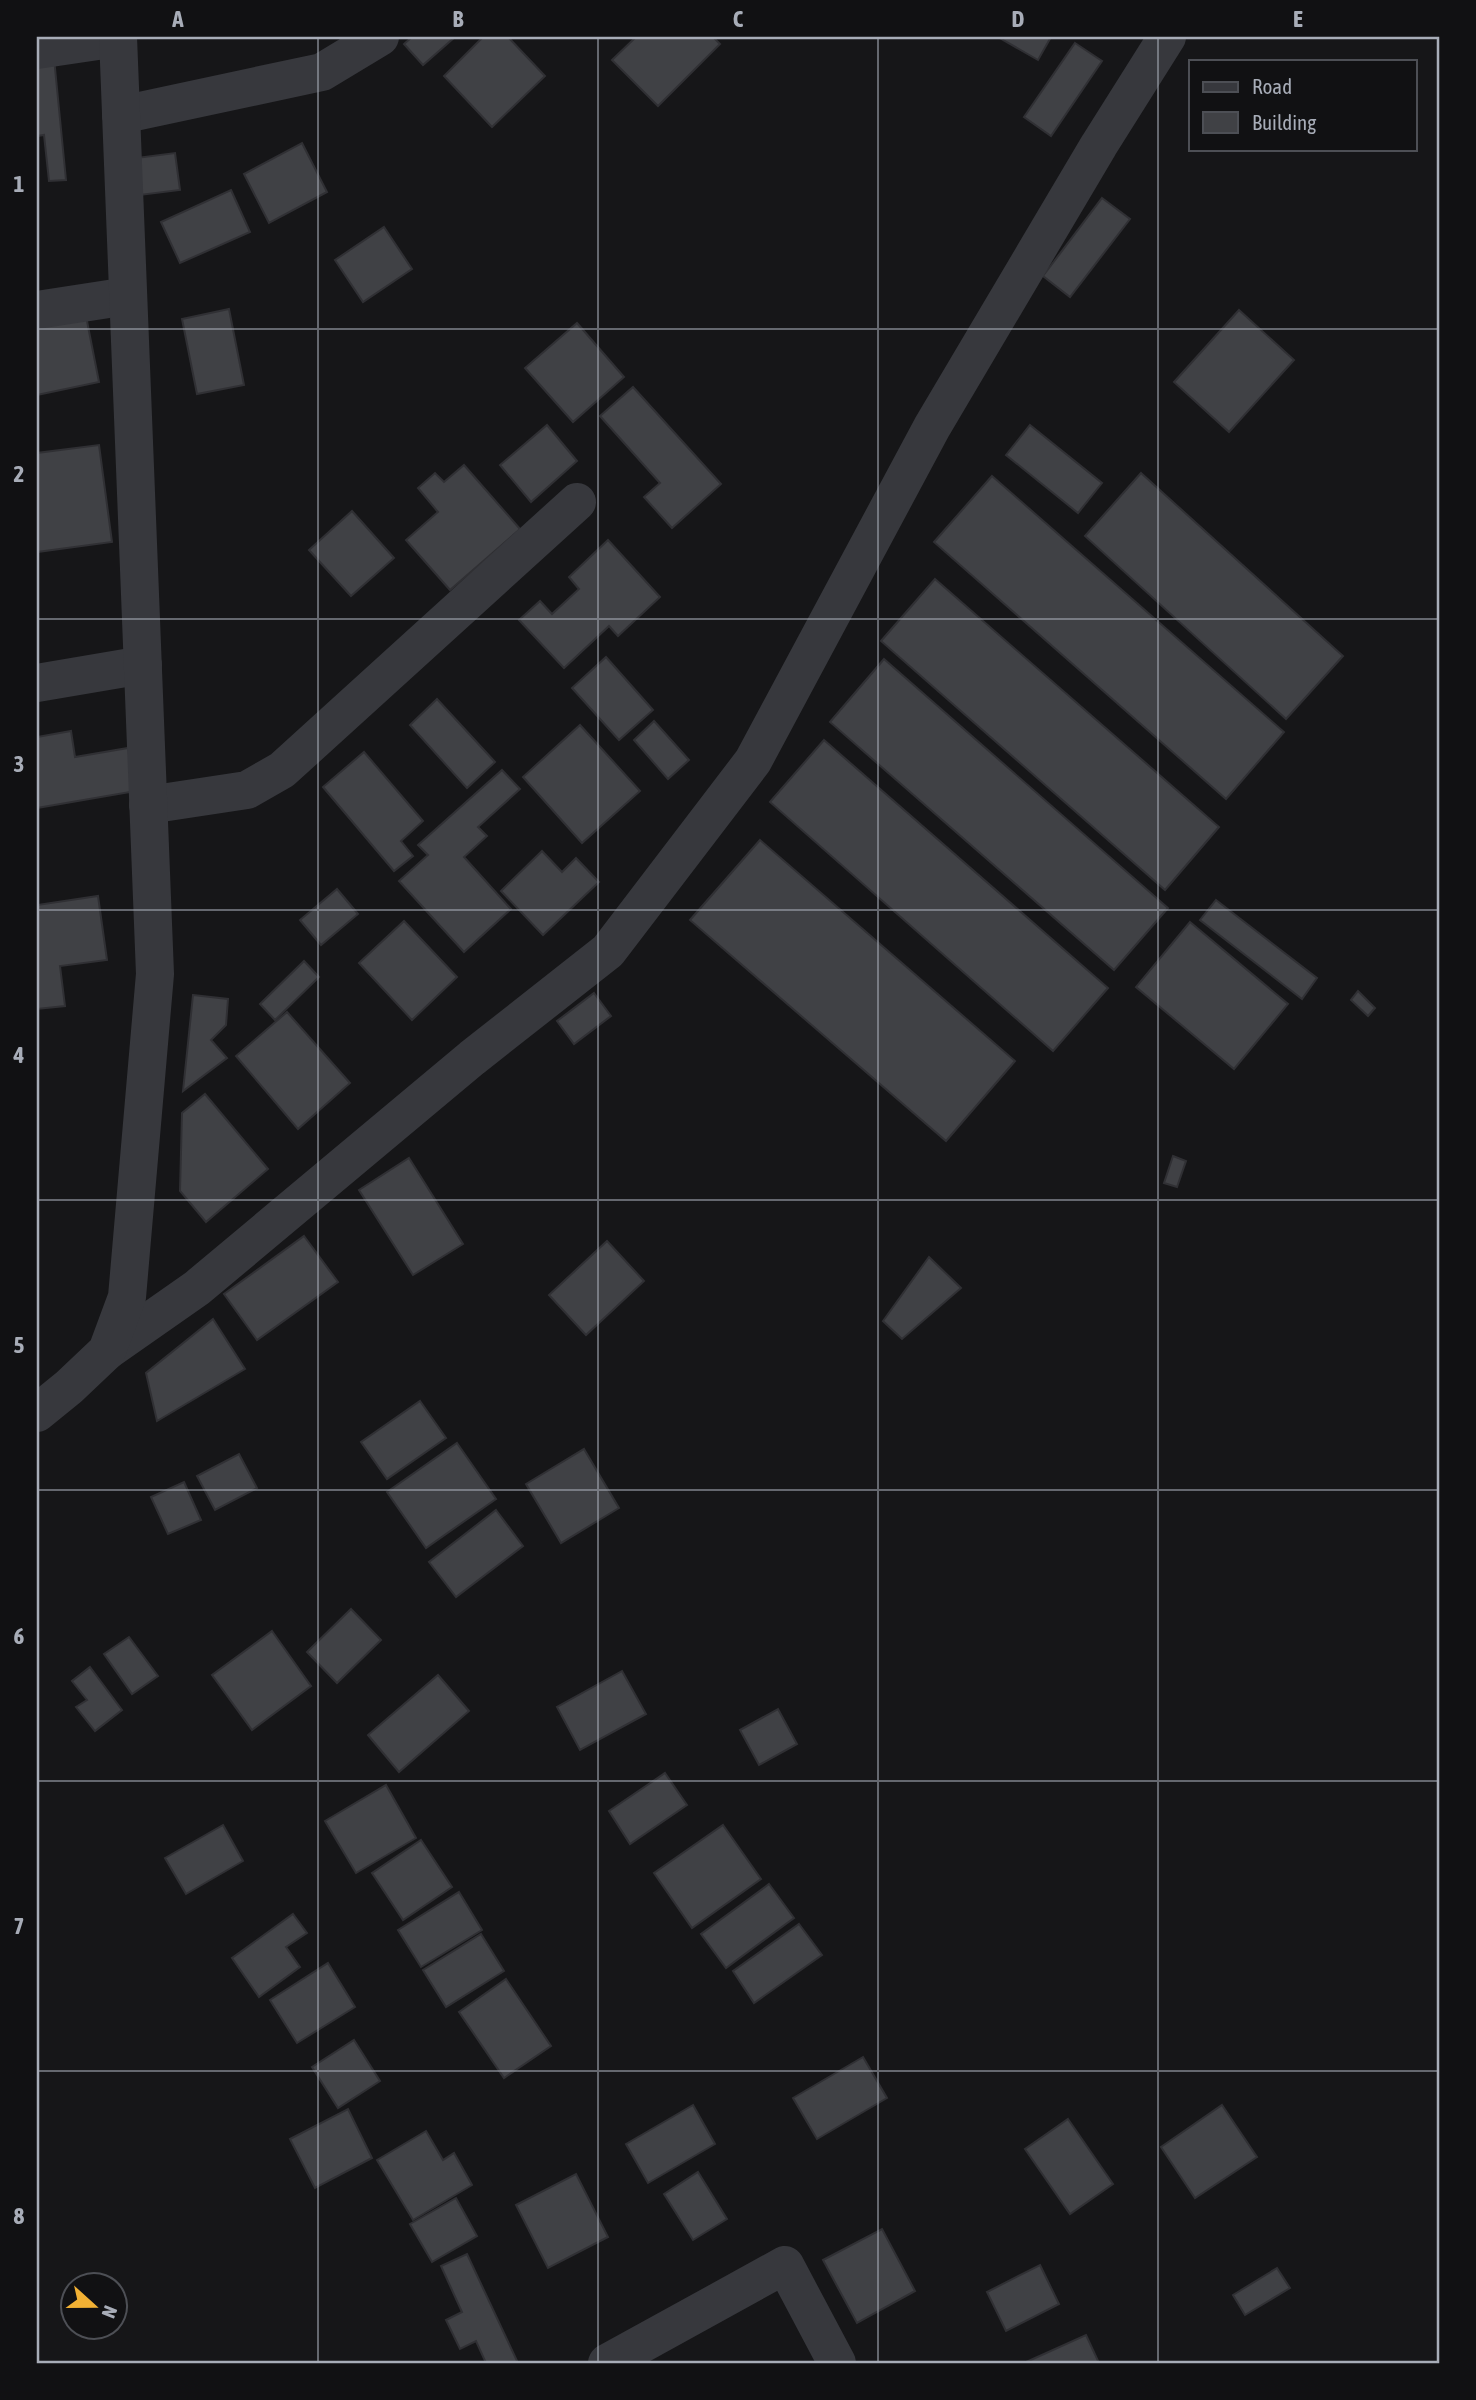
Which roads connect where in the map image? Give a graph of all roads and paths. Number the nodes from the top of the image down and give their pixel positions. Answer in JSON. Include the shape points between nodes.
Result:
{"nodes":[{"id":1,"x":380,"y":37,"type":"edge"},
{"id":2,"x":1167,"y":37,"type":"edge"},
{"id":3,"x":118,"y":38,"type":"edge"},
{"id":4,"x":37,"y":50,"type":"edge"},
{"id":5,"x":121,"y":116,"type":"junction"},
{"id":6,"x":128,"y":296,"type":"junction"},
{"id":7,"x":37,"y":310,"type":"edge"},
{"id":8,"x":578,"y":502,"type":"dead end"},
{"id":9,"x":143,"y":665,"type":"junction"},
{"id":10,"x":37,"y":683,"type":"edge"},
{"id":11,"x":148,"y":805,"type":"junction"},
{"id":12,"x":107,"y":1351,"type":"junction"},
{"id":13,"x":37,"y":1413,"type":"edge"},
{"id":14,"x":607,"y":2363,"type":"edge"},
{"id":15,"x":837,"y":2363,"type":"edge"}],
"edges":[{"from":1,"to":5,"type":"street","via":[[322,72]]},
{"from":2,"to":12,"type":"street","via":[[932,427],[753,761],[608,951],[197,1288]]},
{"from":3,"to":4,"type":"street"},
{"from":3,"to":5,"type":"street"},
{"from":5,"to":6,"type":"street"},
{"from":6,"to":7,"type":"street"},
{"from":6,"to":9,"type":"street"},
{"from":8,"to":11,"type":"street","via":[[282,770],[247,790]]},
{"from":9,"to":10,"type":"street"},
{"from":9,"to":11,"type":"street"},
{"from":11,"to":12,"type":"street","via":[[155,974],[127,1297]]},
{"from":12,"to":13,"type":"street"},
{"from":14,"to":15,"type":"street","via":[[785,2264]]}]}
